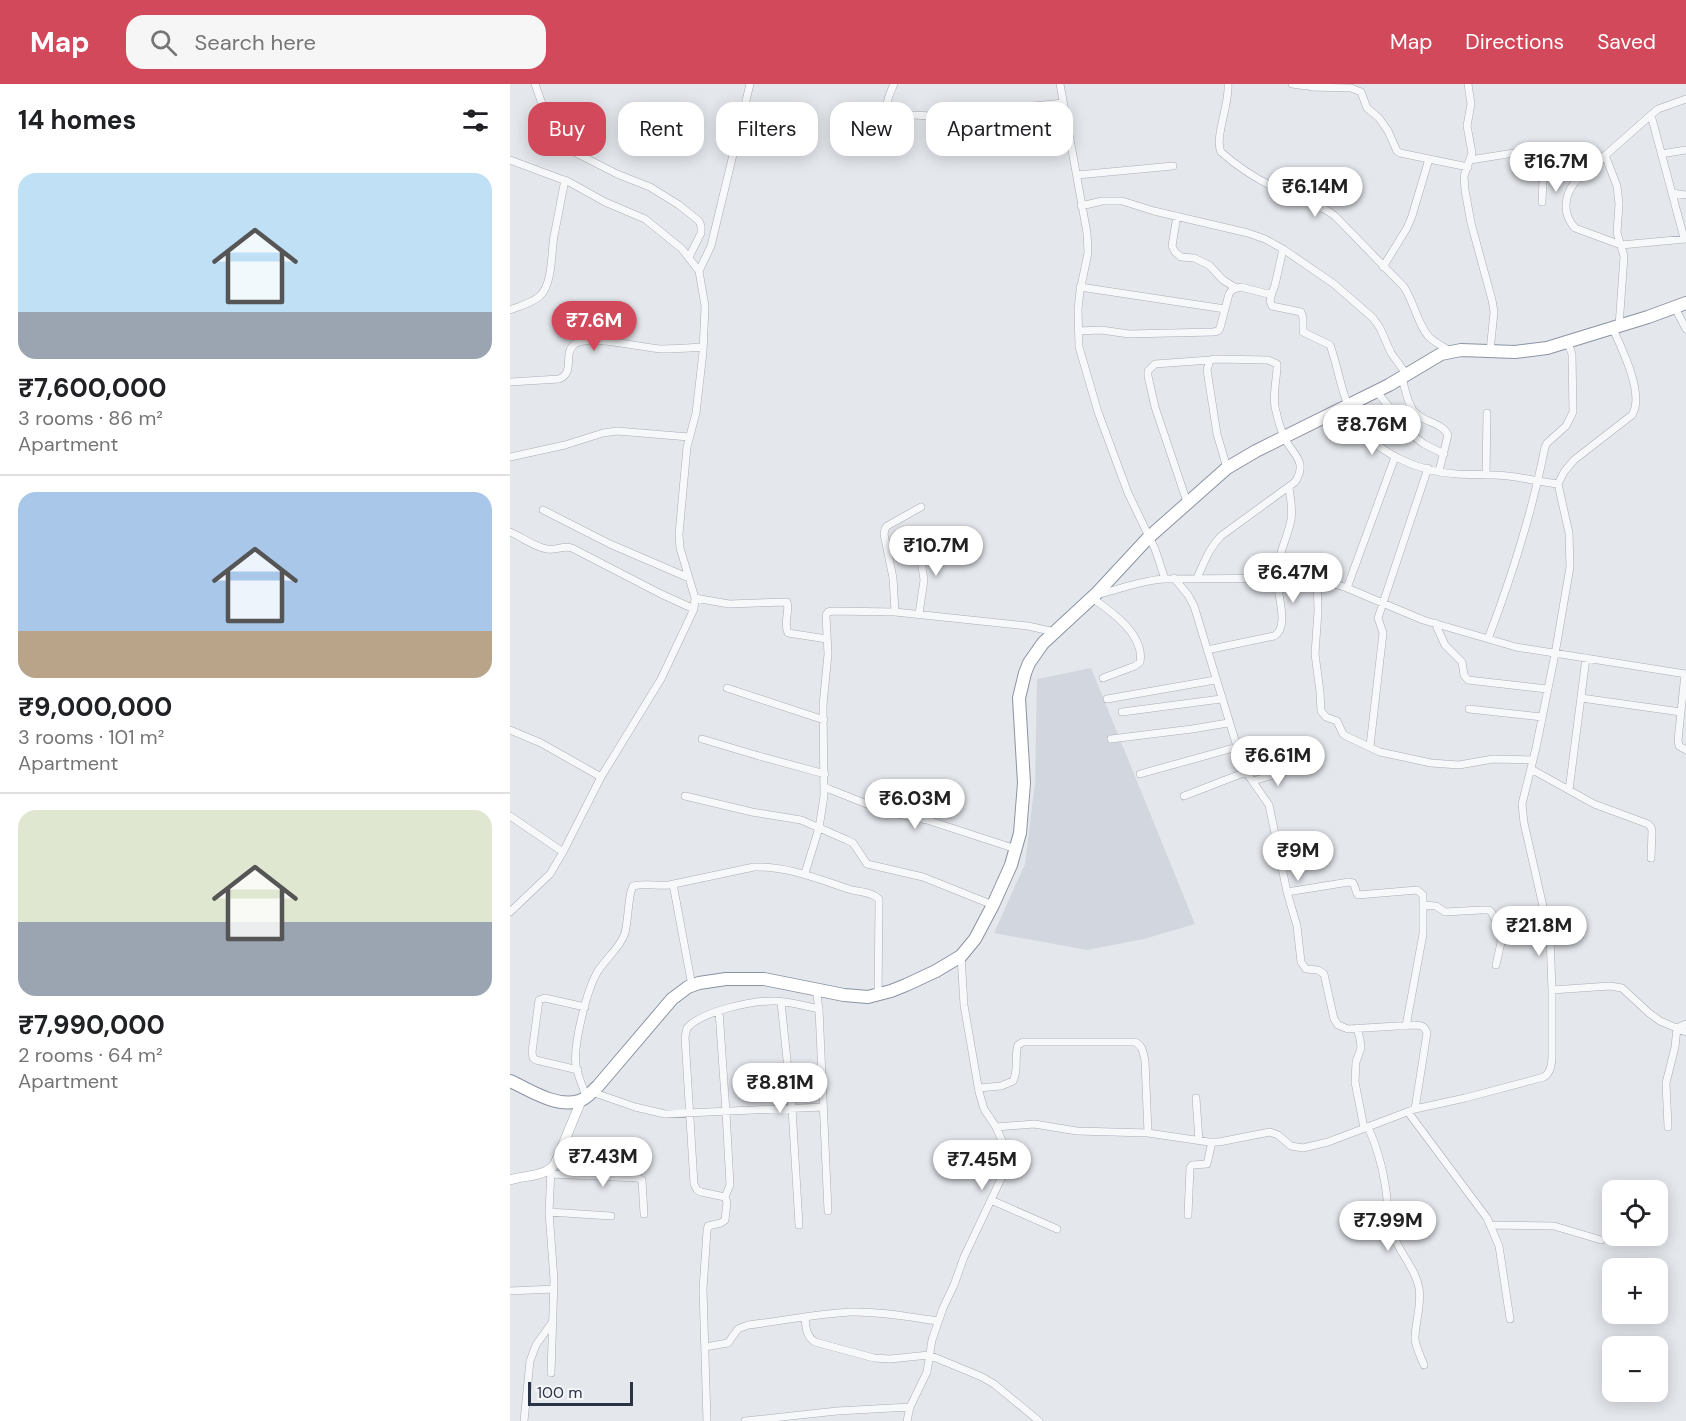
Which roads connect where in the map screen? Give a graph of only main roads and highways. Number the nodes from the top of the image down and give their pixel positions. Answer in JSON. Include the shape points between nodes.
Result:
{"nodes":[{"id":1,"x":1681,"y":306,"type":"edge"},
{"id":2,"x":510,"y":1081,"type":"edge"}],
"edges":[{"from":1,"to":2,"type":"highway","via":[[1547,348],[1451,352],[1432,358],[1377,392],[1238,460],[1187,502],[1036,652],[1025,673],[1019,698],[1024,783],[1016,849],[993,905],[961,956],[921,979],[878,995],[857,997],[764,979],[711,980],[672,999],[586,1096],[571,1102],[549,1099]]}]}
